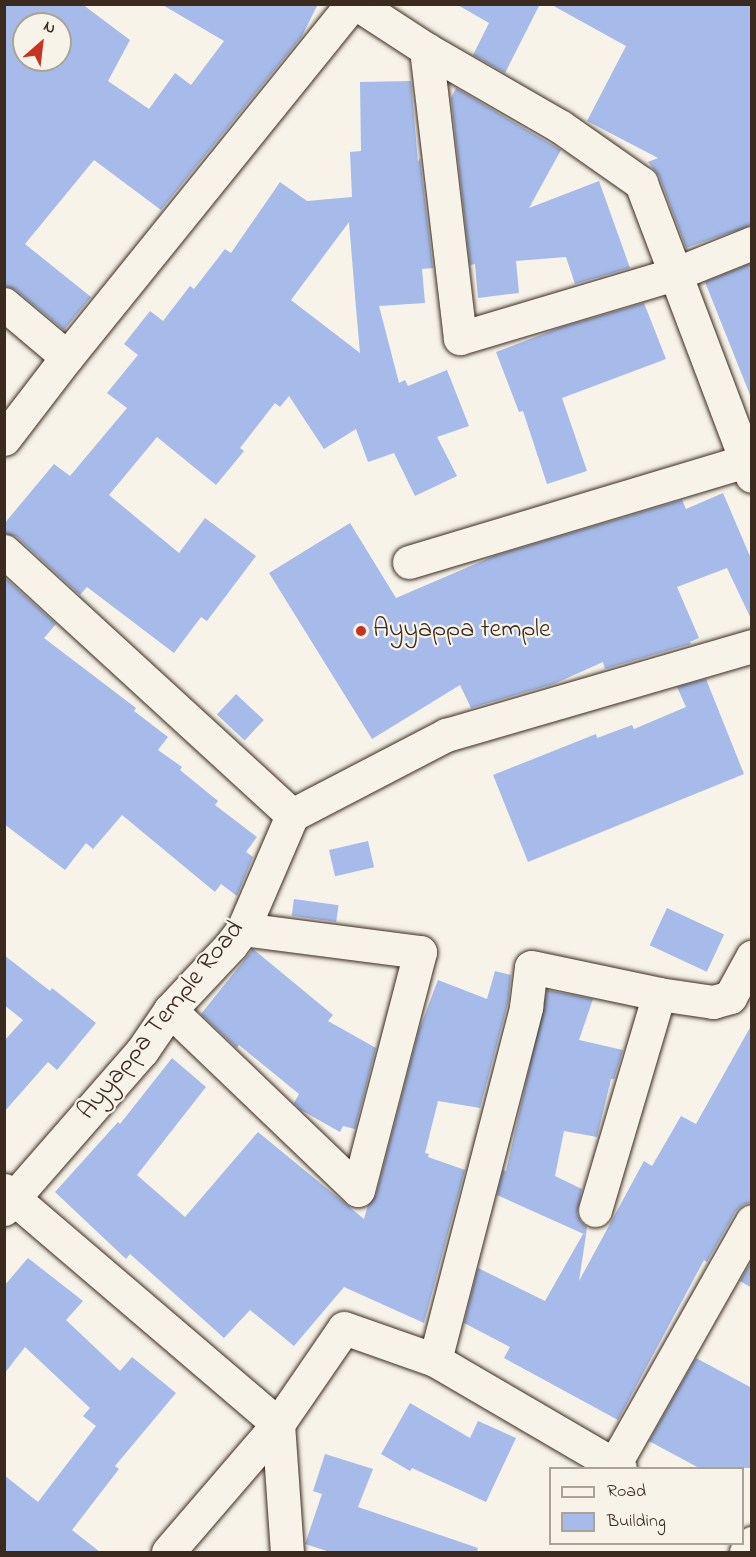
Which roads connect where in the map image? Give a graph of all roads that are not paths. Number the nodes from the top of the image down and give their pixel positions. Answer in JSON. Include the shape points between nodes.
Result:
{"nodes":[{"id":1,"x":352,"y":4,"type":"edge"},
{"id":2,"x":357,"y":4,"type":"edge"},
{"id":3,"x":426,"y":49,"type":"junction"},
{"id":4,"x":752,"y":243,"type":"edge"},
{"id":5,"x":675,"y":274,"type":"junction"},
{"id":6,"x":4,"y":304,"type":"edge"},
{"id":7,"x":67,"y":357,"type":"junction"},
{"id":8,"x":4,"y":438,"type":"edge"},
{"id":9,"x":750,"y":466,"type":"edge"},
{"id":10,"x":4,"y":551,"type":"edge"},
{"id":11,"x":409,"y":562,"type":"dead end"},
{"id":12,"x":752,"y":646,"type":"edge"},
{"id":13,"x":292,"y":815,"type":"junction"},
{"id":14,"x":243,"y":929,"type":"junction"},
{"id":15,"x":752,"y":957,"type":"edge"},
{"id":16,"x":659,"y":994,"type":"junction"},
{"id":17,"x":170,"y":1010,"type":"junction"},
{"id":18,"x":8,"y":1199,"type":"edge"},
{"id":19,"x":595,"y":1210,"type":"dead end"},
{"id":20,"x":752,"y":1221,"type":"edge"},
{"id":21,"x":435,"y":1360,"type":"junction"},
{"id":22,"x":278,"y":1424,"type":"junction"},
{"id":23,"x":617,"y":1467,"type":"edge"},
{"id":24,"x":751,"y":1544,"type":"edge"},
{"id":25,"x":295,"y":1551,"type":"edge"},
{"id":26,"x":168,"y":1552,"type":"edge"},
{"id":27,"x":746,"y":1552,"type":"edge"}],
"edges":[{"from":1,"to":7,"type":"street"},
{"from":2,"to":3,"type":"street"},
{"from":3,"to":5,"type":"street","via":[[561,127],[641,183]]},
{"from":3,"to":5,"type":"street","via":[[460,338]]},
{"from":4,"to":5,"type":"street"},
{"from":5,"to":9,"type":"street"},
{"from":6,"to":7,"type":"street"},
{"from":7,"to":8,"type":"street"},
{"from":9,"to":11,"type":"street"},
{"from":10,"to":13,"type":"street"},
{"from":12,"to":13,"type":"street","via":[[446,735]]},
{"from":13,"to":14,"type":"street","name":"Ayyappa Temple Road"},
{"from":14,"to":17,"type":"street","name":"Ayyappa Temple Road"},
{"from":14,"to":17,"type":"street","via":[[420,952],[358,1190]]},
{"from":15,"to":16,"type":"street","via":[[730,997],[713,1002]]},
{"from":16,"to":19,"type":"street"},
{"from":16,"to":21,"type":"street","via":[[531,967],[525,1007]]},
{"from":17,"to":18,"type":"street","name":"Ayyappa Temple Road","via":[[141,1051]]},
{"from":18,"to":22,"type":"street"},
{"from":20,"to":23,"type":"street"},
{"from":21,"to":22,"type":"street","via":[[344,1328]]},
{"from":21,"to":23,"type":"street"},
{"from":22,"to":25,"type":"street"},
{"from":22,"to":26,"type":"street"},
{"from":24,"to":27,"type":"street"}]}
